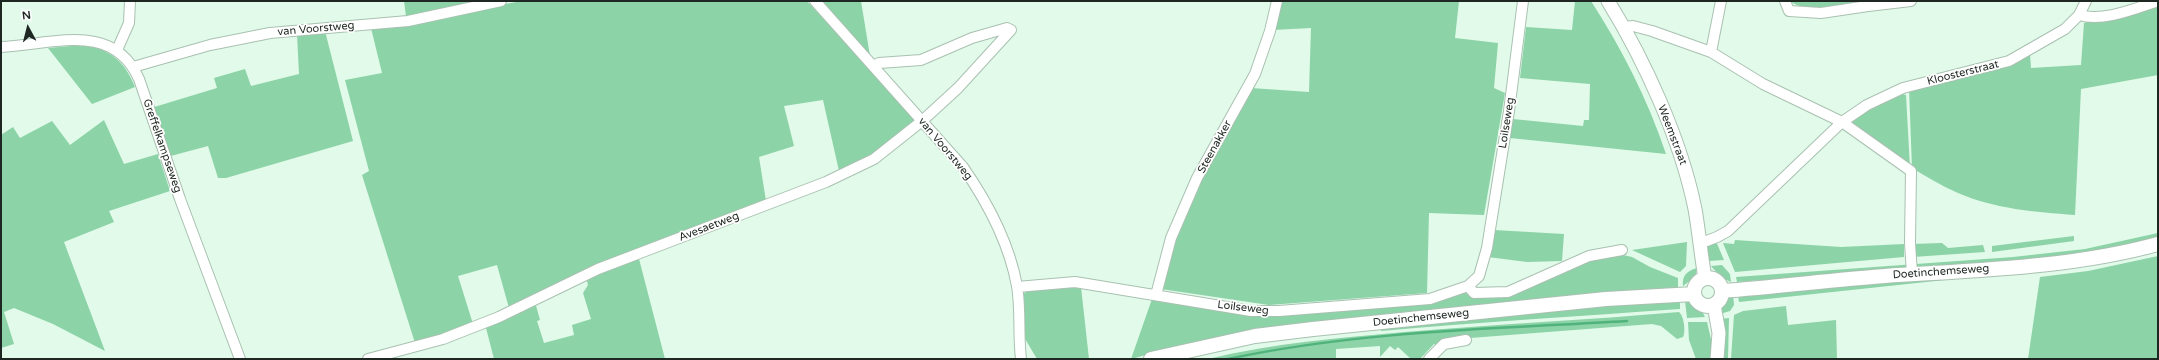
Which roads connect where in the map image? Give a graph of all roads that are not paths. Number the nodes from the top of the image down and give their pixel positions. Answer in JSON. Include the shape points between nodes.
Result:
{"nodes":[{"id":1,"x":130,"y":1,"type":"edge"},
{"id":2,"x":501,"y":1,"type":"edge"},
{"id":3,"x":815,"y":1,"type":"edge"},
{"id":4,"x":1277,"y":1,"type":"edge"},
{"id":5,"x":1523,"y":1,"type":"edge"},
{"id":6,"x":1608,"y":1,"type":"edge"},
{"id":7,"x":1721,"y":1,"type":"edge"},
{"id":8,"x":1785,"y":1,"type":"edge"},
{"id":9,"x":1911,"y":1,"type":"edge"},
{"id":10,"x":2086,"y":1,"type":"edge"},
{"id":11,"x":2158,"y":1,"type":"edge"},
{"id":12,"x":1868,"y":3,"type":"edge"},
{"id":13,"x":2079,"y":15,"type":"junction"},
{"id":14,"x":1624,"y":27,"type":"junction"},
{"id":15,"x":1,"y":47,"type":"edge"},
{"id":16,"x":117,"y":50,"type":"junction"},
{"id":17,"x":1711,"y":52,"type":"junction"},
{"id":18,"x":873,"y":66,"type":"junction"},
{"id":19,"x":133,"y":67,"type":"junction"},
{"id":20,"x":922,"y":121,"type":"junction"},
{"id":21,"x":1842,"y":122,"type":"junction"},
{"id":22,"x":1699,"y":244,"type":"junction"},
{"id":23,"x":2158,"y":244,"type":"edge"},
{"id":24,"x":1622,"y":250,"type":"dead end"},
{"id":25,"x":1912,"y":274,"type":"junction"},
{"id":26,"x":1705,"y":278,"type":"junction"},
{"id":27,"x":1468,"y":286,"type":"junction"},
{"id":28,"x":1017,"y":287,"type":"junction"},
{"id":29,"x":1722,"y":291,"type":"junction"},
{"id":30,"x":1156,"y":294,"type":"junction"},
{"id":31,"x":1694,"y":294,"type":"junction"},
{"id":32,"x":1710,"y":305,"type":"junction"},
{"id":33,"x":1466,"y":340,"type":"dead end"},
{"id":34,"x":240,"y":359,"type":"edge"},
{"id":35,"x":368,"y":359,"type":"edge"},
{"id":36,"x":1021,"y":359,"type":"edge"},
{"id":37,"x":1151,"y":359,"type":"edge"},
{"id":38,"x":1429,"y":359,"type":"edge"},
{"id":39,"x":1717,"y":359,"type":"edge"}],
"edges":[{"from":1,"to":16,"type":"street","via":[[128,23]]},
{"from":2,"to":19,"type":"street","name":"van Voorstweg","via":[[408,21],[262,34],[210,45]]},
{"from":3,"to":18,"type":"street","name":"van Voorstweg"},
{"from":4,"to":30,"type":"street","name":"Steenakker","via":[[1255,74],[1194,185],[1171,238]]},
{"from":5,"to":27,"type":"street","name":"Loilseweg","via":[[1509,111],[1487,248],[1479,276]]},
{"from":6,"to":14,"type":"street","name":"Weemstraat"},
{"from":7,"to":17,"type":"street"},
{"from":8,"to":12,"type":"street","via":[[1789,12],[1821,13]]},
{"from":9,"to":12,"type":"street"},
{"from":10,"to":13,"type":"street","name":"Kloosterstraat"},
{"from":11,"to":13,"type":"street","via":[[2105,16],[2089,18]]},
{"from":13,"to":21,"type":"street","name":"Kloosterstraat","via":[[2065,29],[2009,61],[1904,88],[1867,106]]},
{"from":14,"to":17,"type":"street","via":[[1633,26],[1652,31]]},
{"from":14,"to":22,"type":"street","name":"Weemstraat","via":[[1646,69],[1685,171],[1695,210]]},
{"from":15,"to":16,"type":"street","name":"Greffelkampseweg","via":[[82,40],[99,42]]},
{"from":16,"to":19,"type":"street","name":"Greffelkampseweg"},
{"from":17,"to":21,"type":"street","via":[[1763,84]]},
{"from":18,"to":20,"type":"street","name":"van Voorstweg"},
{"from":18,"to":20,"type":"street","name":"Avesaetweg","via":[[879,63],[921,60],[979,35],[1007,28],[1012,30],[958,88]]},
{"from":19,"to":34,"type":"street","name":"Greffelkampseweg"},
{"from":20,"to":28,"type":"street","name":"van Voorstweg","via":[[963,167],[982,194],[1008,248]]},
{"from":20,"to":35,"type":"street","name":"Avesaetweg","via":[[874,159],[826,182],[598,269],[499,317],[443,339]]},
{"from":21,"to":22,"type":"street","name":"Kloosterstraat","via":[[1728,231]]},
{"from":21,"to":25,"type":"street","via":[[1911,170]]},
{"from":22,"to":26,"type":"street","name":"Weemstraat"},
{"from":23,"to":25,"type":"main road","name":"Doetinchemseweg","via":[[2072,261]]},
{"from":24,"to":27,"type":"street","via":[[1589,256],[1508,292],[1474,293]]},
{"from":25,"to":29,"type":"main road","name":"Doetinchemseweg"},
{"from":26,"to":29,"type":"main road","via":[[1717,281]]},
{"from":26,"to":31,"type":"main road","via":[[1696,284]]},
{"from":27,"to":30,"type":"street","name":"Loilseweg","via":[[1430,299],[1279,312],[1251,311]]},
{"from":28,"to":30,"type":"street","name":"Loilseweg","via":[[1075,282]]},
{"from":28,"to":36,"type":"street","name":"van Voorstweg"},
{"from":29,"to":32,"type":"main road","via":[[1719,300]]},
{"from":31,"to":32,"type":"main road","via":[[1698,302]]},
{"from":31,"to":37,"type":"main road","name":"Doetinchemseweg","via":[[1606,299],[1254,336]]},
{"from":32,"to":39,"type":"street","via":[[1712,333],[1717,340]]},
{"from":33,"to":38,"type":"street","via":[[1444,344]]}]}
